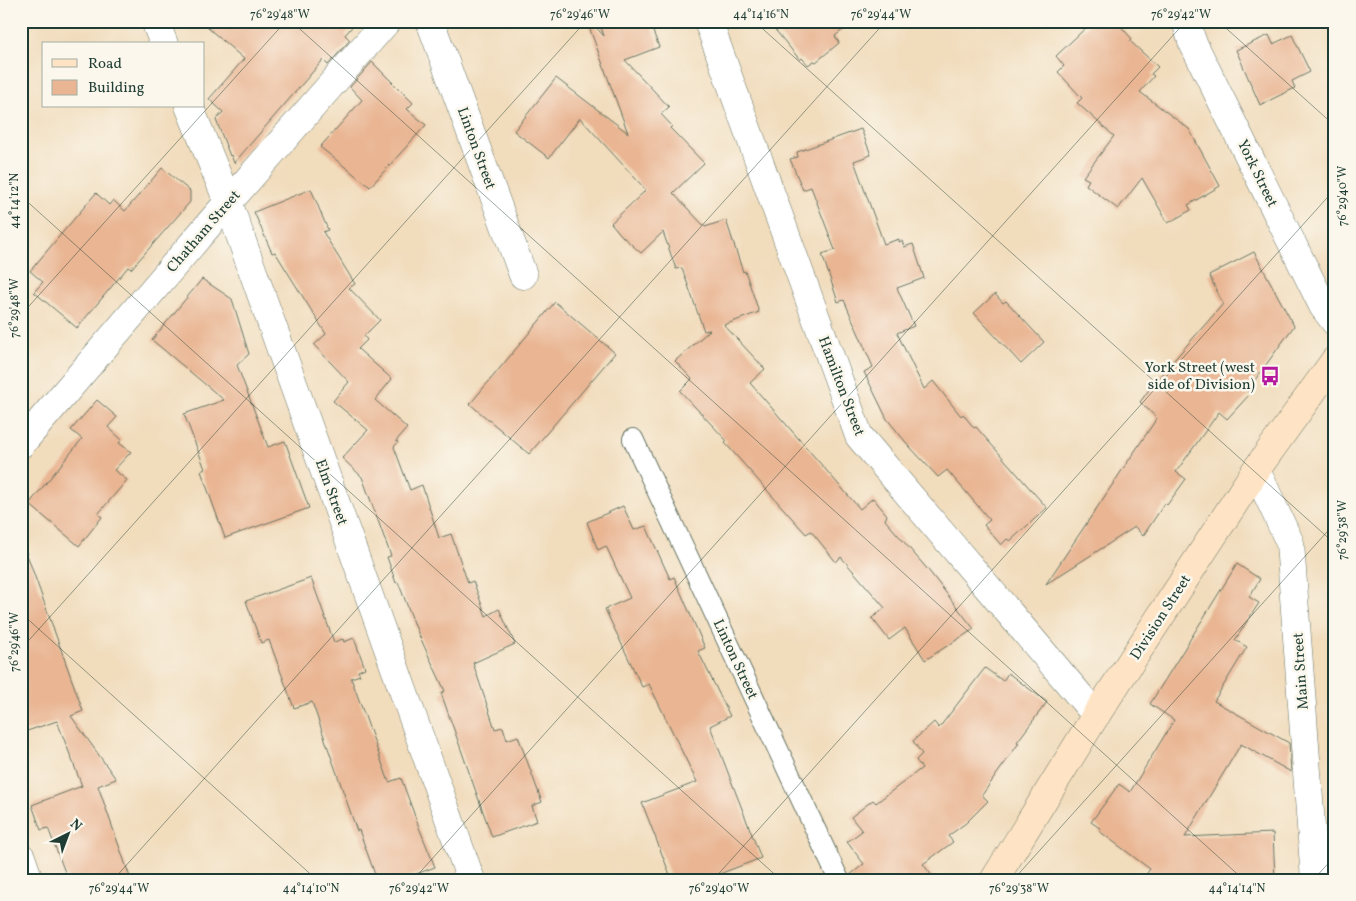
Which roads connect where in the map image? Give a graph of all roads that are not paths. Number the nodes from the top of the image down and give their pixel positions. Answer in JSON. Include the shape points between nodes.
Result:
{"nodes":[{"id":1,"x":155,"y":21,"type":"edge"},
{"id":2,"x":386,"y":21,"type":"edge"},
{"id":3,"x":430,"y":21,"type":"edge"},
{"id":4,"x":708,"y":21,"type":"edge"},
{"id":5,"x":1186,"y":21,"type":"edge"},
{"id":6,"x":163,"y":42,"type":"edge"},
{"id":7,"x":190,"y":108,"type":"edge"},
{"id":8,"x":228,"y":202,"type":"junction"},
{"id":9,"x":523,"y":276,"type":"dead end"},
{"id":10,"x":1335,"y":322,"type":"edge"},
{"id":11,"x":1335,"y":360,"type":"edge"},
{"id":12,"x":633,"y":439,"type":"dead end"},
{"id":13,"x":21,"y":444,"type":"edge"},
{"id":14,"x":1256,"y":470,"type":"junction"},
{"id":15,"x":1096,"y":715,"type":"junction"},
{"id":16,"x":21,"y":857,"type":"edge"},
{"id":17,"x":30,"y":880,"type":"edge"},
{"id":18,"x":471,"y":880,"type":"edge"},
{"id":19,"x":839,"y":880,"type":"edge"},
{"id":20,"x":994,"y":880,"type":"edge"},
{"id":21,"x":1315,"y":880,"type":"edge"}],
"edges":[{"from":1,"to":6,"type":"street"},
{"from":2,"to":8,"type":"street","name":"Chatham Street"},
{"from":3,"to":9,"type":"street","name":"Linton Street"},
{"from":4,"to":15,"type":"street","name":"Hamilton Street","via":[[858,436]]},
{"from":5,"to":10,"type":"street","name":"York Street","via":[[1192,41],[1318,297]]},
{"from":7,"to":8,"type":"street","name":"Elm Street"},
{"from":8,"to":13,"type":"street","name":"Chatham Street"},
{"from":8,"to":18,"type":"street","name":"Elm Street"},
{"from":11,"to":14,"type":"main road","name":"Division Street"},
{"from":12,"to":19,"type":"lane","name":"Linton Street"},
{"from":14,"to":15,"type":"main road","name":"Division Street"},
{"from":14,"to":21,"type":"street","name":"Main Street","via":[[1290,543]]},
{"from":15,"to":20,"type":"main road","name":"Division Street"},
{"from":16,"to":17,"type":"street"}]}
